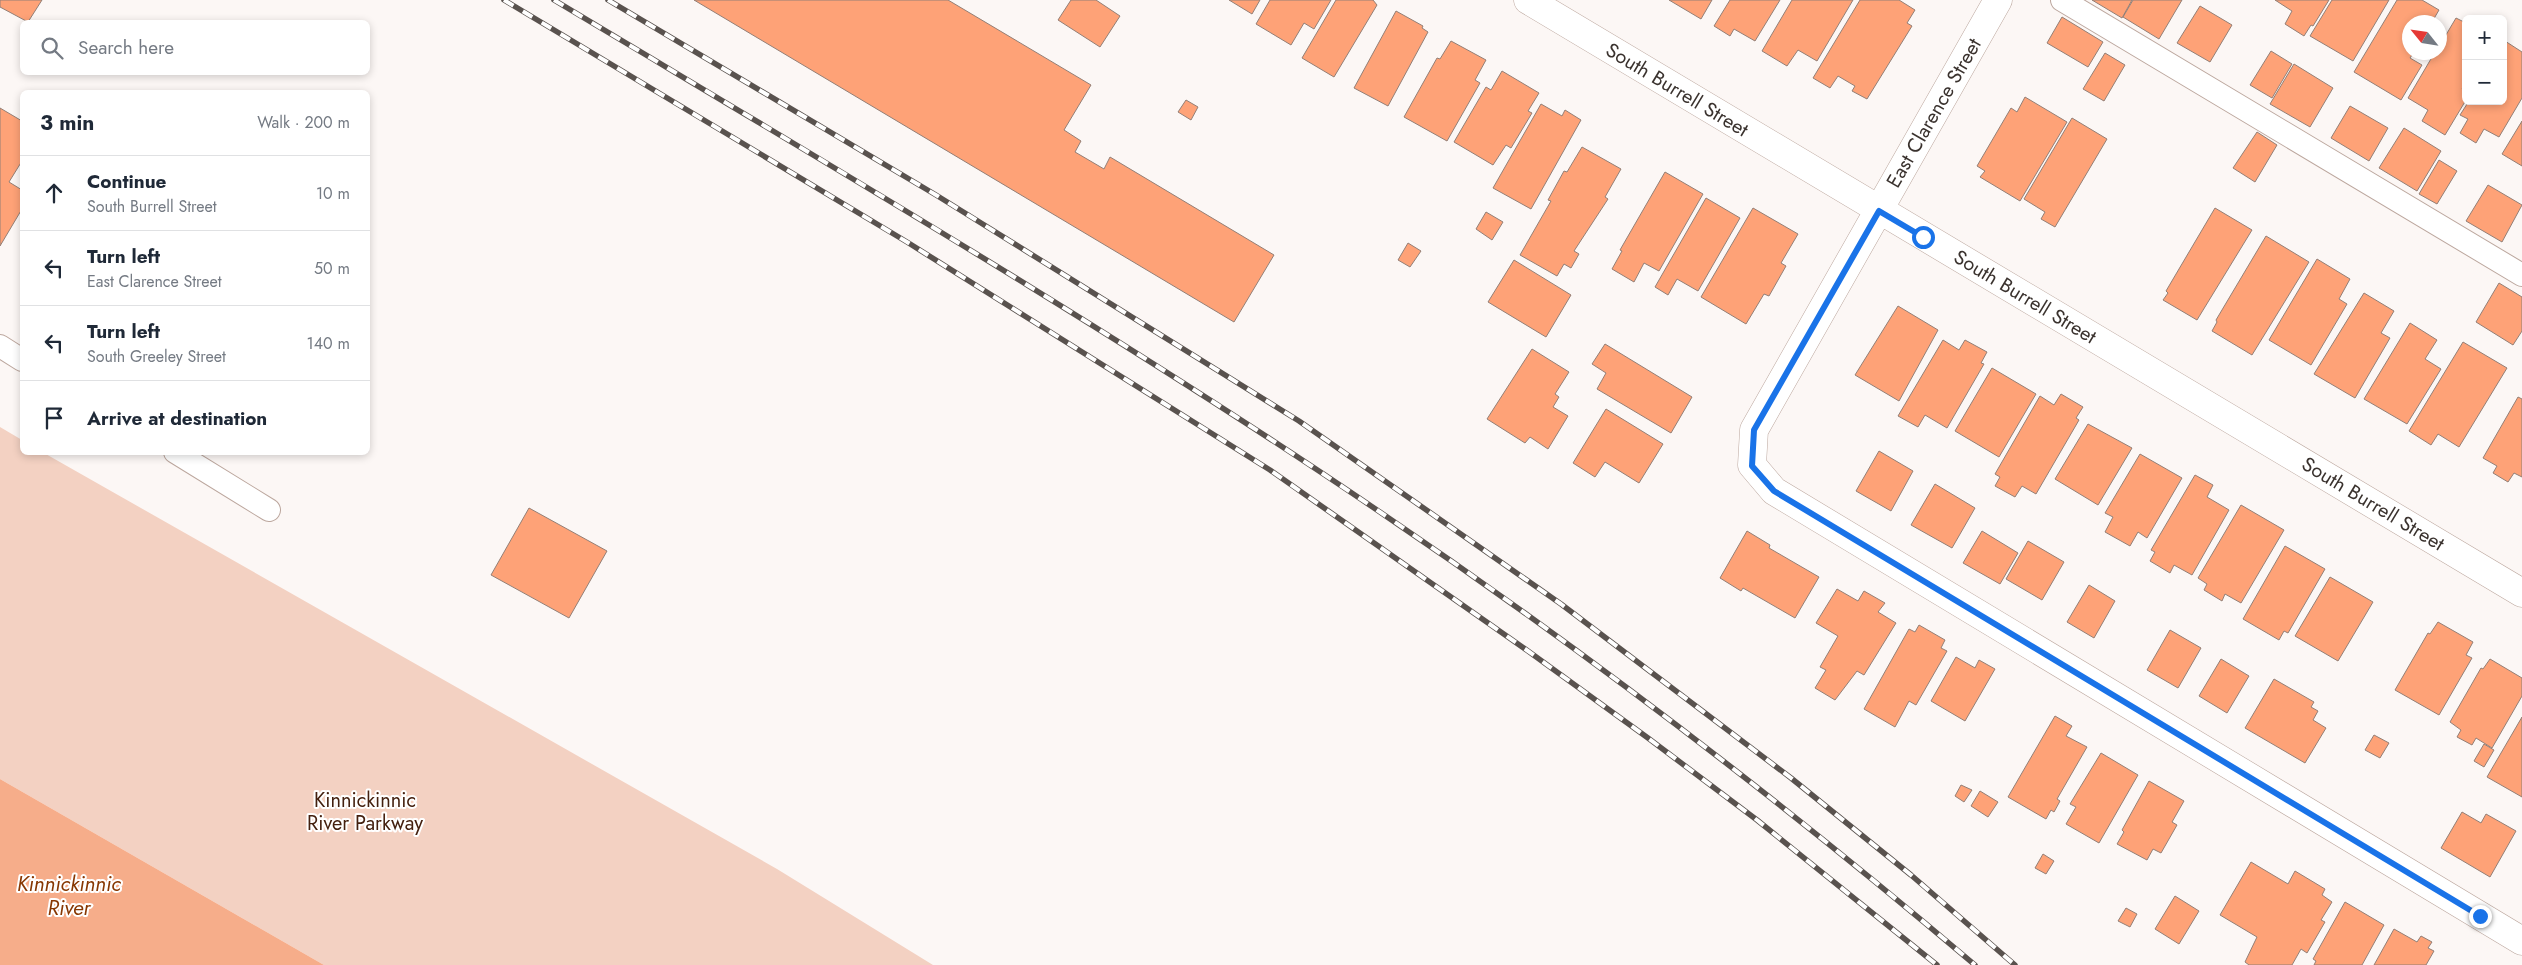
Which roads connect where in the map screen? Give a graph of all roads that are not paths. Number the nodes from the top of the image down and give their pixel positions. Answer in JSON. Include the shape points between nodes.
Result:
{"nodes":[{"id":1,"x":1528,"y":0,"type":"edge"},
{"id":2,"x":1998,"y":0,"type":"edge"},
{"id":3,"x":2062,"y":0,"type":"edge"},
{"id":4,"x":1879,"y":211,"type":"junction"},
{"id":5,"x":2522,"y":275,"type":"edge"},
{"id":6,"x":0,"y":346,"type":"edge"},
{"id":7,"x":20,"y":359,"type":"edge"},
{"id":8,"x":180,"y":455,"type":"edge"},
{"id":9,"x":270,"y":510,"type":"dead end"},
{"id":10,"x":2522,"y":594,"type":"edge"},
{"id":11,"x":2522,"y":940,"type":"edge"}],
"edges":[{"from":1,"to":4,"type":"street","name":"South Burrell Street"},
{"from":2,"to":4,"type":"street","name":"East Clarence Street"},
{"from":3,"to":5,"type":"lane"},
{"from":4,"to":10,"type":"street","name":"South Burrell Street"},
{"from":4,"to":11,"type":"street","name":"East Clarence Street","via":[[1754,430],[1752,466],[1774,491]]},
{"from":6,"to":7,"type":"lane"},
{"from":8,"to":9,"type":"lane"}]}
